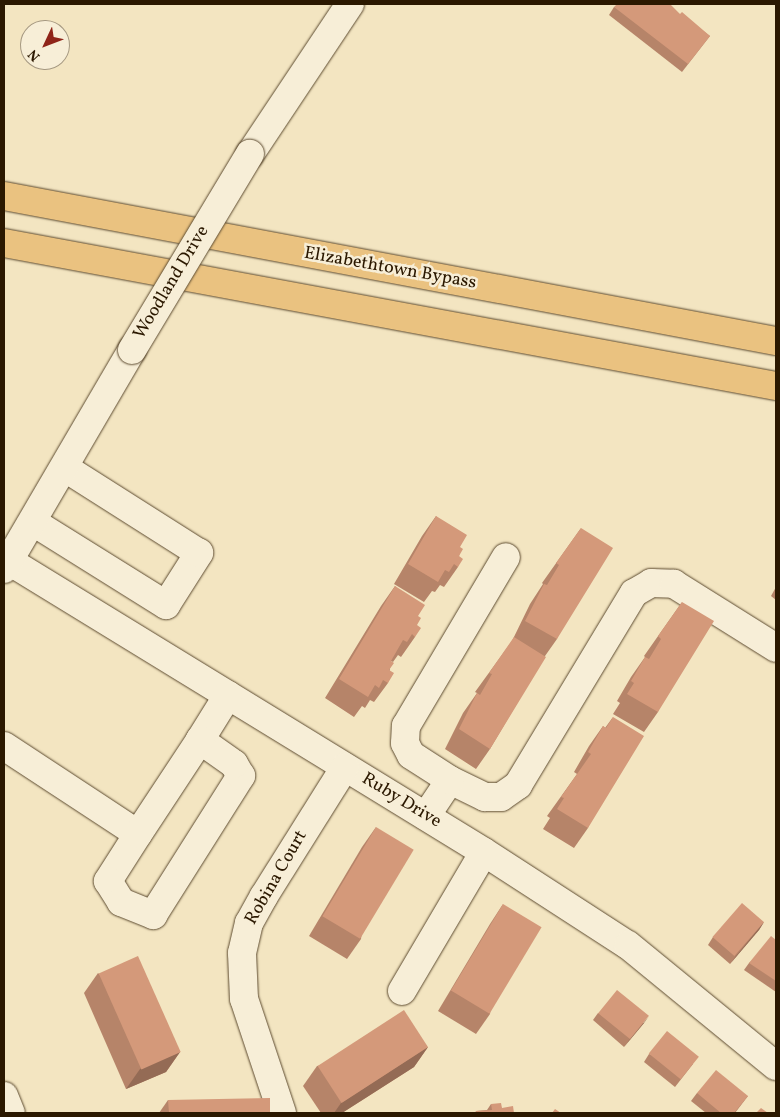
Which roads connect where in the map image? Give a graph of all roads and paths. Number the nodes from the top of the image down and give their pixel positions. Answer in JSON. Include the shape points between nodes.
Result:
{"nodes":[{"id":1,"x":350,"y":4,"type":"edge"},
{"id":2,"x":4,"y":196,"type":"edge"},
{"id":3,"x":4,"y":243,"type":"edge"},
{"id":4,"x":776,"y":341,"type":"edge"},
{"id":5,"x":776,"y":386,"type":"edge"},
{"id":6,"x":65,"y":468,"type":"junction"},
{"id":7,"x":34,"y":522,"type":"junction"},
{"id":8,"x":506,"y":557,"type":"dead end"},
{"id":9,"x":6,"y":565,"type":"edge"},
{"id":10,"x":776,"y":648,"type":"edge"},
{"id":11,"x":228,"y":695,"type":"junction"},
{"id":12,"x":200,"y":740,"type":"junction"},
{"id":13,"x":4,"y":746,"type":"edge"},
{"id":14,"x":345,"y":767,"type":"junction"},
{"id":15,"x":450,"y":780,"type":"junction"},
{"id":16,"x":426,"y":816,"type":"junction"},
{"id":17,"x":138,"y":834,"type":"junction"},
{"id":18,"x":484,"y":852,"type":"junction"},
{"id":19,"x":402,"y":991,"type":"dead end"},
{"id":20,"x":776,"y":1066,"type":"edge"},
{"id":21,"x":4,"y":1096,"type":"edge"},
{"id":22,"x":11,"y":1113,"type":"edge"},
{"id":23,"x":282,"y":1113,"type":"edge"}],
"edges":[{"from":1,"to":6,"type":"street","name":"Woodland Drive","bridge":true,"via":[[250,154]]},
{"from":2,"to":4,"type":"highway","name":"Elizabethtown Bypass"},
{"from":3,"to":5,"type":"highway"},
{"from":6,"to":7,"type":"street","name":"Woodland Drive"},
{"from":6,"to":7,"type":"street","via":[[199,553],[166,605]]},
{"from":7,"to":9,"type":"street","name":"Woodland Drive"},
{"from":8,"to":15,"type":"street","via":[[406,726],[405,743],[411,755]]},
{"from":9,"to":11,"type":"street","name":"Ruby Drive"},
{"from":10,"to":15,"type":"street","via":[[674,584],[652,583],[634,593],[518,784],[501,797],[485,796]]},
{"from":11,"to":12,"type":"street"},
{"from":11,"to":14,"type":"street","name":"Ruby Drive"},
{"from":12,"to":17,"type":"street"},
{"from":12,"to":17,"type":"street","via":[[234,764],[241,776],[152,915],[121,902],[108,881]]},
{"from":13,"to":17,"type":"street"},
{"from":14,"to":16,"type":"street","name":"Ruby Drive"},
{"from":14,"to":23,"type":"street","name":"Robina Court","via":[[249,923],[242,953],[244,999]]},
{"from":15,"to":16,"type":"street"},
{"from":16,"to":18,"type":"street","name":"Ruby Drive"},
{"from":18,"to":19,"type":"street"},
{"from":18,"to":20,"type":"street","name":"Ruby Drive","via":[[628,945]]},
{"from":21,"to":22,"type":"street"}]}
